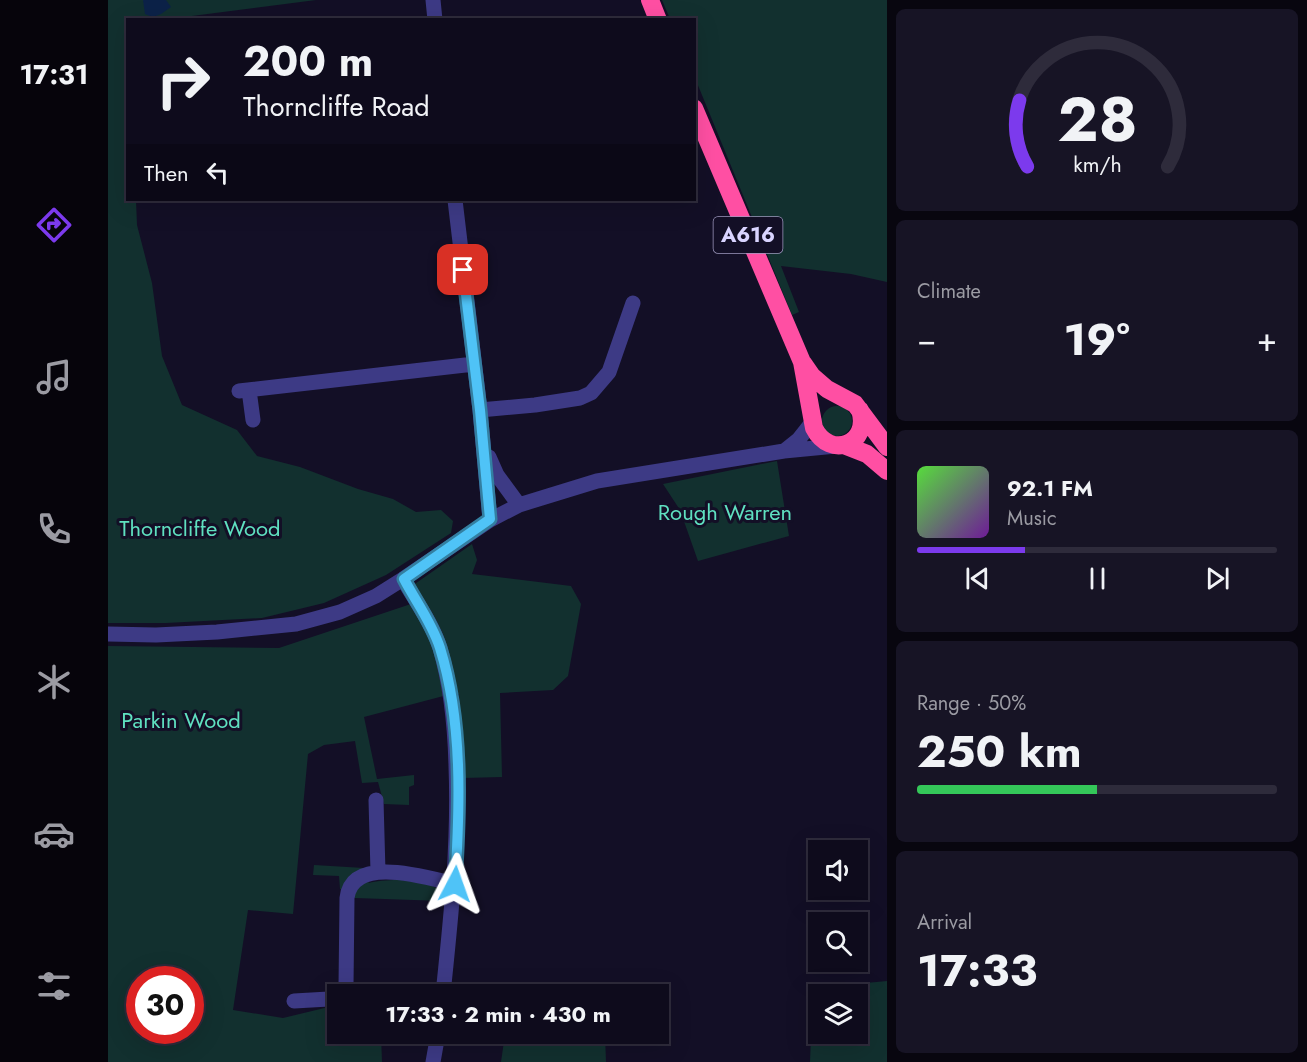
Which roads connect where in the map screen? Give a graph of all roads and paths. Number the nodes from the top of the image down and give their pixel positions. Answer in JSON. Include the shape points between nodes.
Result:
{"nodes":[{"id":1,"x":433,"y":0,"type":"edge"},
{"id":2,"x":650,"y":0,"type":"edge"},
{"id":3,"x":435,"y":18,"type":"edge"},
{"id":4,"x":657,"y":18,"type":"edge"},
{"id":5,"x":696,"y":113,"type":"edge"},
{"id":6,"x":455,"y":201,"type":"edge"},
{"id":7,"x":633,"y":303,"type":"dead end"},
{"id":8,"x":802,"y":362,"type":"junction"},
{"id":9,"x":474,"y":364,"type":"junction"},
{"id":10,"x":839,"y":396,"type":"junction"},
{"id":11,"x":480,"y":410,"type":"junction"},
{"id":12,"x":860,"y":410,"type":"junction"},
{"id":13,"x":814,"y":419,"type":"junction"},
{"id":14,"x":253,"y":420,"type":"dead end"},
{"id":15,"x":840,"y":445,"type":"junction"},
{"id":16,"x":484,"y":446,"type":"junction"},
{"id":17,"x":887,"y":447,"type":"edge"},
{"id":18,"x":784,"y":451,"type":"junction"},
{"id":19,"x":887,"y":471,"type":"edge"},
{"id":20,"x":519,"y":505,"type":"junction"},
{"id":21,"x":490,"y":519,"type":"junction"},
{"id":22,"x":404,"y":579,"type":"junction"},
{"id":23,"x":108,"y":634,"type":"edge"},
{"id":24,"x":376,"y":800,"type":"dead end"},
{"id":25,"x":378,"y":872,"type":"junction"},
{"id":26,"x":455,"y":884,"type":"junction"},
{"id":27,"x":346,"y":984,"type":"edge"},
{"id":28,"x":444,"y":984,"type":"edge"},
{"id":29,"x":327,"y":999,"type":"edge"},
{"id":30,"x":294,"y":1001,"type":"dead end"},
{"id":31,"x":436,"y":1044,"type":"edge"},
{"id":32,"x":433,"y":1062,"type":"edge"}],
"edges":[{"from":1,"to":3,"type":"street"},
{"from":2,"to":4,"type":"highway"},
{"from":5,"to":8,"type":"highway","number":"A616"},
{"from":6,"to":9,"type":"street"},
{"from":7,"to":11,"type":"street","via":[[609,372],[591,393],[535,405]]},
{"from":8,"to":10,"type":"highway","number":"A616","via":[[819,383]]},
{"from":8,"to":13,"type":"highway","number":"A616"},
{"from":9,"to":11,"type":"street"},
{"from":9,"to":14,"type":"street","via":[[244,391]]},
{"from":10,"to":12,"type":"highway","number":"A616","via":[[849,399]]},
{"from":10,"to":13,"type":"highway","via":[[822,402]]},
{"from":11,"to":16,"type":"street"},
{"from":12,"to":15,"type":"highway","via":[[861,429],[852,441]]},
{"from":12,"to":17,"type":"highway"},
{"from":13,"to":15,"type":"highway","number":"A616","via":[[818,435],[826,442]]},
{"from":13,"to":18,"type":"street"},
{"from":15,"to":18,"type":"street"},
{"from":15,"to":19,"type":"highway","via":[[867,454]]},
{"from":16,"to":20,"type":"street","via":[[497,475]]},
{"from":16,"to":21,"type":"street"},
{"from":18,"to":20,"type":"street","via":[[597,481]]},
{"from":20,"to":21,"type":"street"},
{"from":21,"to":22,"type":"street"},
{"from":22,"to":23,"type":"street","via":[[340,612],[296,624],[156,635]]},
{"from":22,"to":26,"type":"street","via":[[440,646],[451,694],[456,766]]},
{"from":24,"to":25,"type":"street"},
{"from":25,"to":26,"type":"street","via":[[414,874]]},
{"from":25,"to":27,"type":"street","via":[[360,877],[348,890]]},
{"from":26,"to":28,"type":"street"},
{"from":29,"to":30,"type":"street"},
{"from":31,"to":32,"type":"street"}]}
